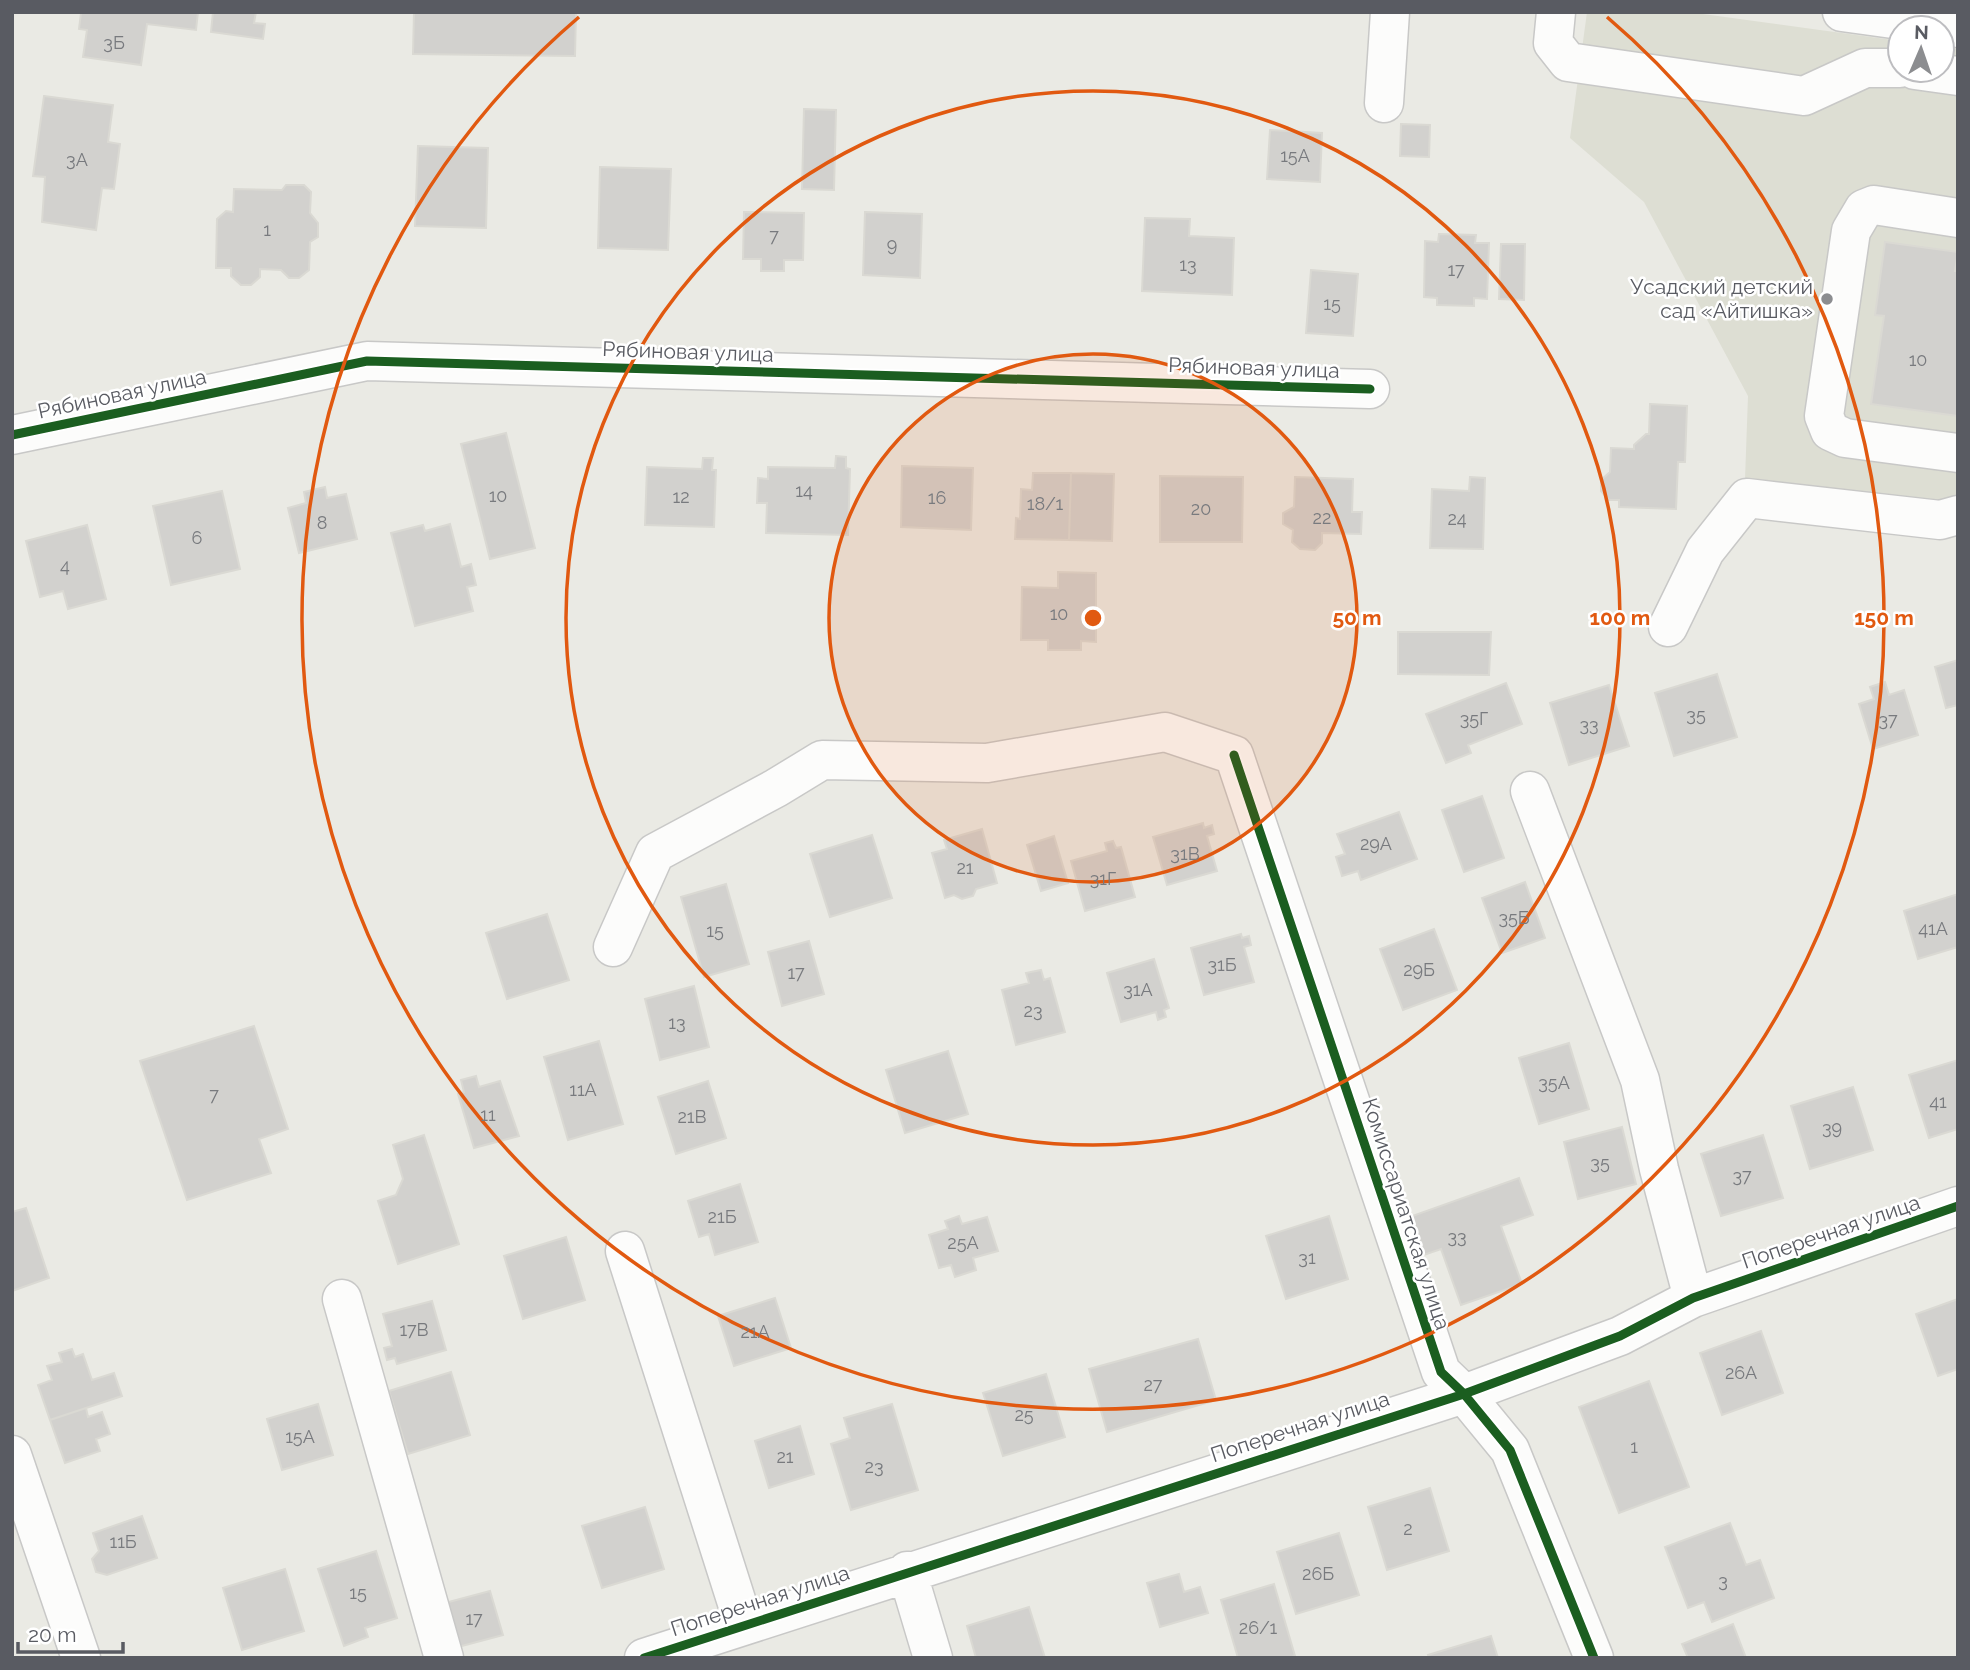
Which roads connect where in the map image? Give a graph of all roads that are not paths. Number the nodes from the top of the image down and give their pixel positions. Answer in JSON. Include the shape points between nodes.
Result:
{"nodes":[{"id":1,"x":1390,"y":12,"type":"edge"},
{"id":2,"x":1556,"y":12,"type":"edge"},
{"id":3,"x":1842,"y":12,"type":"edge"},
{"id":4,"x":1958,"y":28,"type":"edge"},
{"id":5,"x":1886,"y":68,"type":"edge"},
{"id":6,"x":1384,"y":103,"type":"dead end"},
{"id":7,"x":1958,"y":218,"type":"edge"},
{"id":8,"x":1370,"y":389,"type":"dead end"},
{"id":9,"x":12,"y":435,"type":"edge"},
{"id":10,"x":1958,"y":453,"type":"edge"},
{"id":11,"x":1958,"y":515,"type":"edge"},
{"id":12,"x":1668,"y":628,"type":"dead end"},
{"id":13,"x":1530,"y":791,"type":"dead end"},
{"id":14,"x":613,"y":947,"type":"dead end"},
{"id":15,"x":1958,"y":1206,"type":"edge"},
{"id":16,"x":625,"y":1251,"type":"dead end"},
{"id":17,"x":1693,"y":1298,"type":"junction"},
{"id":18,"x":342,"y":1299,"type":"dead end"},
{"id":19,"x":1464,"y":1394,"type":"junction"},
{"id":20,"x":12,"y":1455,"type":"edge"},
{"id":21,"x":906,"y":1572,"type":"junction"},
{"id":22,"x":744,"y":1625,"type":"junction"},
{"id":23,"x":664,"y":1655,"type":"edge"},
{"id":24,"x":81,"y":1658,"type":"edge"},
{"id":25,"x":444,"y":1658,"type":"edge"},
{"id":26,"x":933,"y":1658,"type":"edge"},
{"id":27,"x":1594,"y":1658,"type":"edge"}],
"edges":[{"from":1,"to":6,"type":"street"},
{"from":2,"to":5,"type":"street","via":[[1553,43],[1568,62],[1804,96],[1865,68]]},
{"from":3,"to":4,"type":"street"},
{"from":7,"to":10,"type":"street","via":[[1874,205],[1864,209],[1851,231],[1824,416],[1830,430],[1845,438]]},
{"from":8,"to":9,"type":"street","name":"Рябиновая улица","via":[[367,361]]},
{"from":11,"to":12,"type":"street","via":[[1940,520],[1747,498],[1705,551]]},
{"from":13,"to":17,"type":"street","via":[[1640,1080]]},
{"from":14,"to":19,"type":"street","name":"Комиссариатская улица","via":[[655,853],[822,760],[987,763],[1165,732],[1234,755],[1441,1372]]},
{"from":15,"to":17,"type":"street","name":"Поперечная улица"},
{"from":16,"to":22,"type":"street"},
{"from":17,"to":19,"type":"street","name":"Поперечная улица","via":[[1620,1336]]},
{"from":18,"to":25,"type":"street"},
{"from":19,"to":21,"type":"street","name":"Поперечная улица"},
{"from":19,"to":27,"type":"street","name":"Комиссариатская улица","via":[[1510,1450]]},
{"from":20,"to":24,"type":"street"},
{"from":21,"to":22,"type":"street","name":"Поперечная улица"},
{"from":21,"to":26,"type":"street"},
{"from":22,"to":23,"type":"street","name":"Поперечная улица"}]}
